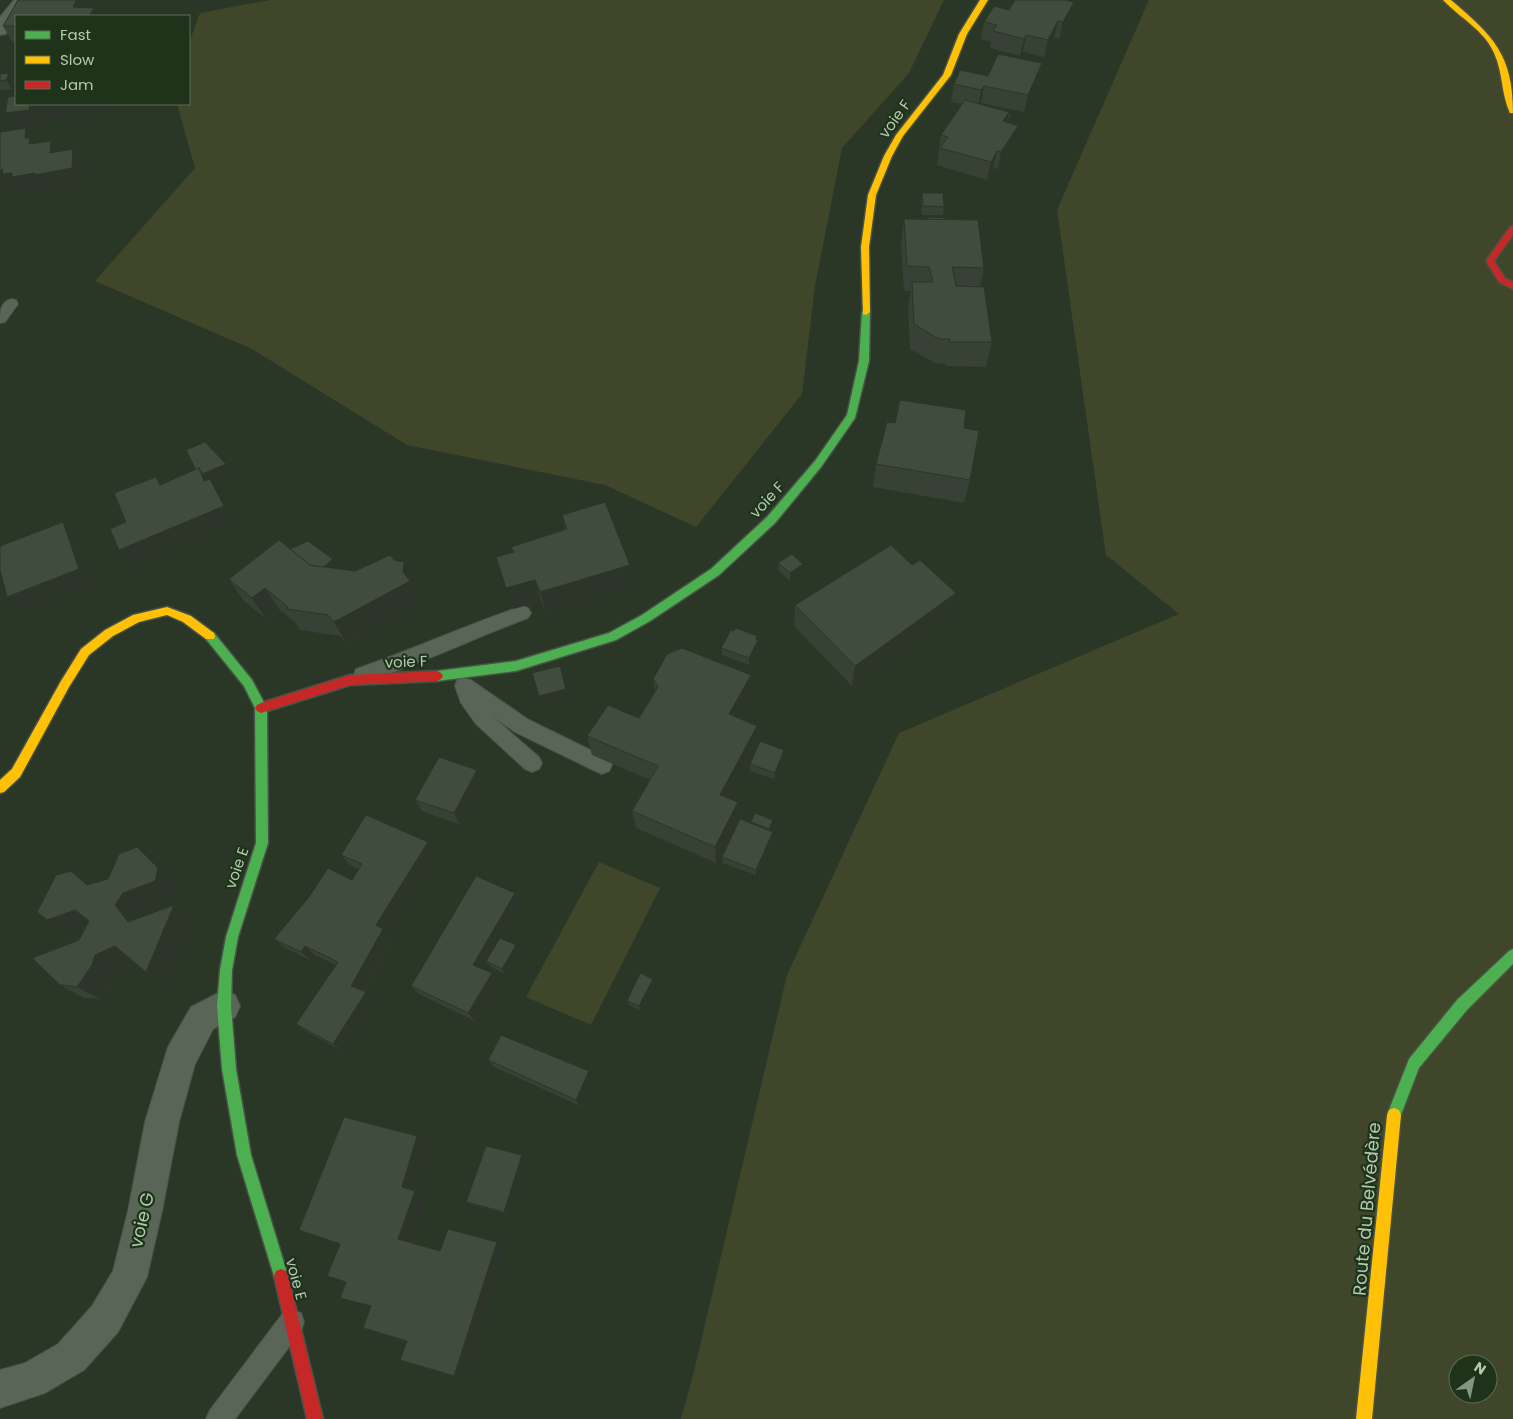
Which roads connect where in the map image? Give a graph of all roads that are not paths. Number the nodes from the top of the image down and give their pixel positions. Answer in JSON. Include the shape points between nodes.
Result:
{"nodes":[{"id":1,"x":24,"y":0,"type":"edge"},
{"id":2,"x":984,"y":0,"type":"edge"},
{"id":3,"x":1447,"y":0,"type":"edge"},
{"id":4,"x":0,"y":30,"type":"edge"},
{"id":5,"x":1513,"y":111,"type":"edge"},
{"id":6,"x":1513,"y":229,"type":"edge"},
{"id":7,"x":1513,"y":286,"type":"edge"},
{"id":8,"x":11,"y":304,"type":"dead end"},
{"id":9,"x":0,"y":318,"type":"edge"},
{"id":10,"x":522,"y":613,"type":"dead end"},
{"id":11,"x":350,"y":680,"type":"junction"},
{"id":12,"x":464,"y":680,"type":"junction"},
{"id":13,"x":261,"y":708,"type":"junction"},
{"id":14,"x":532,"y":762,"type":"dead end"},
{"id":15,"x":602,"y":765,"type":"edge"},
{"id":16,"x":0,"y":788,"type":"edge"},
{"id":17,"x":1513,"y":955,"type":"edge"},
{"id":18,"x":224,"y":1006,"type":"junction"},
{"id":19,"x":292,"y":1322,"type":"junction"},
{"id":20,"x":0,"y":1389,"type":"edge"},
{"id":21,"x":219,"y":1419,"type":"edge"},
{"id":22,"x":315,"y":1419,"type":"edge"},
{"id":23,"x":1364,"y":1419,"type":"edge"}],
"edges":[{"from":1,"to":4,"type":"street"},
{"from":2,"to":12,"type":"street","name":"voie F","via":[[963,34],[947,75],[900,135],[876,185],[865,248],[866,332],[858,396],[852,416],[818,464],[771,520],[715,572],[646,618],[612,638]]},
{"from":3,"to":5,"type":"street","via":[[1488,35],[1502,62],[1506,97]]},
{"from":6,"to":7,"type":"street","via":[[1490,261],[1502,280]]},
{"from":8,"to":9,"type":"lane"},
{"from":10,"to":11,"type":"lane"},
{"from":11,"to":12,"type":"street","name":"voie F"},
{"from":11,"to":13,"type":"street","name":"voie F"},
{"from":12,"to":14,"type":"lane","via":[[466,696],[482,718]]},
{"from":12,"to":15,"type":"lane","via":[[522,726]]},
{"from":13,"to":16,"type":"street","name":"voie E","via":[[248,684],[210,636],[187,619],[167,611],[137,618],[109,633],[85,652],[16,773]]},
{"from":13,"to":18,"type":"street","name":"voie E","via":[[262,843],[232,937]]},
{"from":17,"to":23,"type":"street","name":"Route du Belvédère","via":[[1462,1004],[1414,1064],[1393,1118]]},
{"from":18,"to":19,"type":"street","name":"voie E","via":[[229,1069],[244,1155]]},
{"from":18,"to":20,"type":"street","name":"voie G","via":[[202,1018],[180,1059],[162,1122],[129,1277],[105,1319],[71,1357],[32,1380]]},
{"from":19,"to":21,"type":"lane"},
{"from":19,"to":22,"type":"street","name":"voie E"}]}
